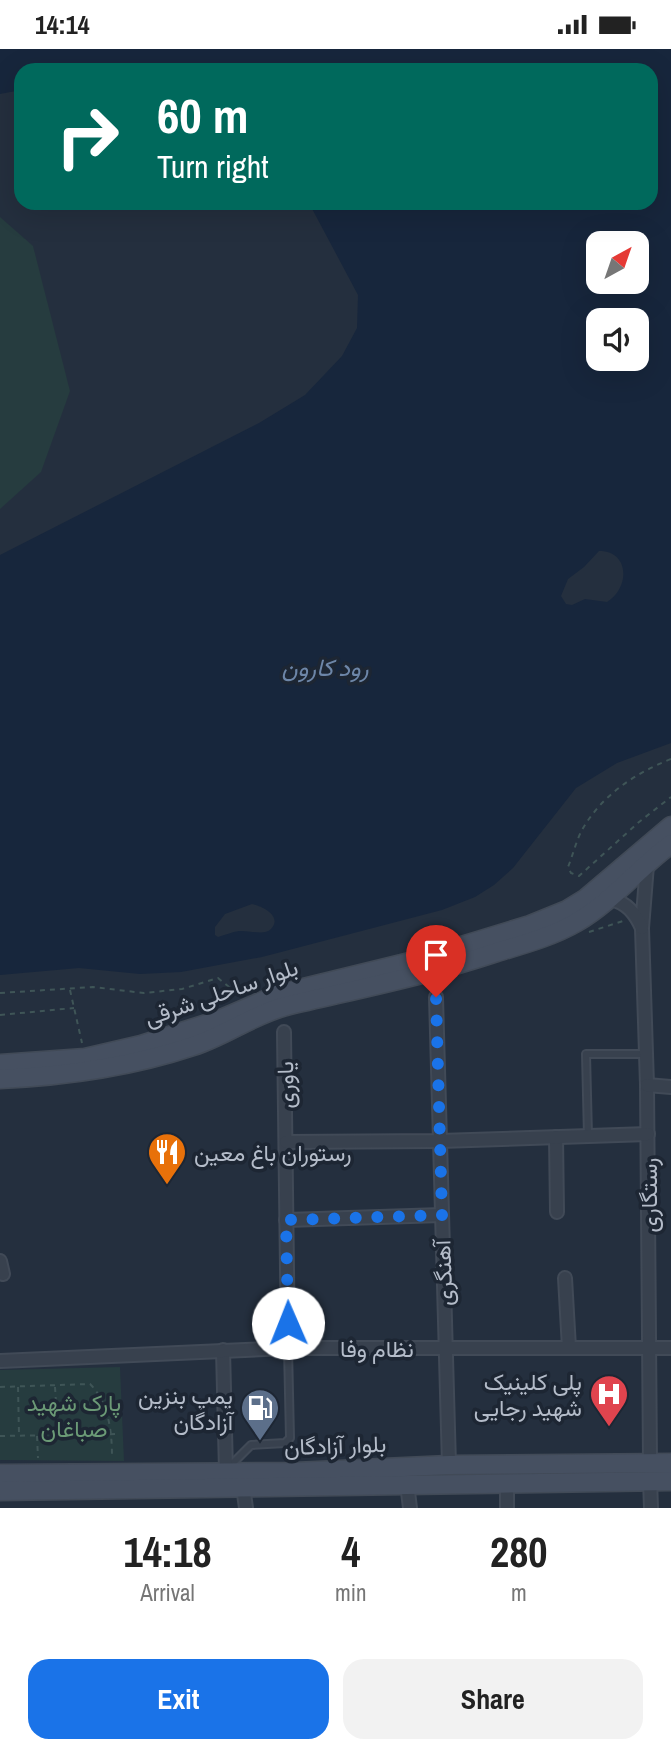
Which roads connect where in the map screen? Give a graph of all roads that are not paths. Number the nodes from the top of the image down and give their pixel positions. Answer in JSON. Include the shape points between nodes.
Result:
{"nodes":[{"id":1,"x":671,"y":826,"type":"edge"},
{"id":2,"x":671,"y":844,"type":"edge"},
{"id":3,"x":647,"y":865,"type":"junction"},
{"id":4,"x":611,"y":899,"type":"junction"},
{"id":5,"x":642,"y":928,"type":"junction"},
{"id":6,"x":436,"y":997,"type":"dead end"},
{"id":7,"x":264,"y":1005,"type":"junction"},
{"id":8,"x":284,"y":1032,"type":"dead end"},
{"id":9,"x":646,"y":1054,"type":"junction"},
{"id":10,"x":0,"y":1065,"type":"edge"},
{"id":11,"x":0,"y":1079,"type":"edge"},
{"id":12,"x":647,"y":1085,"type":"junction"},
{"id":13,"x":671,"y":1087,"type":"edge"},
{"id":14,"x":648,"y":1134,"type":"junction"},
{"id":15,"x":588,"y":1136,"type":"junction"},
{"id":16,"x":556,"y":1137,"type":"junction"},
{"id":17,"x":440,"y":1141,"type":"junction"},
{"id":18,"x":286,"y":1142,"type":"junction"},
{"id":19,"x":557,"y":1212,"type":"dead end"},
{"id":20,"x":442,"y":1215,"type":"junction"},
{"id":21,"x":286,"y":1220,"type":"junction"},
{"id":22,"x":0,"y":1261,"type":"edge"},
{"id":23,"x":3,"y":1274,"type":"dead end"},
{"id":24,"x":565,"y":1278,"type":"dead end"},
{"id":25,"x":446,"y":1348,"type":"junction"},
{"id":26,"x":569,"y":1348,"type":"junction"},
{"id":27,"x":649,"y":1348,"type":"junction"},
{"id":28,"x":671,"y":1348,"type":"edge"},
{"id":29,"x":288,"y":1349,"type":"junction"},
{"id":30,"x":223,"y":1350,"type":"junction"},
{"id":31,"x":0,"y":1361,"type":"edge"},
{"id":32,"x":671,"y":1463,"type":"edge"},
{"id":33,"x":449,"y":1465,"type":"junction"},
{"id":34,"x":226,"y":1471,"type":"junction"},
{"id":35,"x":650,"y":1471,"type":"junction"},
{"id":36,"x":0,"y":1474,"type":"edge"},
{"id":37,"x":671,"y":1481,"type":"edge"},
{"id":38,"x":507,"y":1483,"type":"junction"},
{"id":39,"x":407,"y":1484,"type":"junction"},
{"id":40,"x":243,"y":1487,"type":"junction"},
{"id":41,"x":0,"y":1491,"type":"edge"},
{"id":42,"x":246,"y":1508,"type":"edge"},
{"id":43,"x":410,"y":1508,"type":"edge"},
{"id":44,"x":507,"y":1508,"type":"edge"},
{"id":45,"x":651,"y":1508,"type":"edge"}],
"edges":[{"from":1,"to":7,"type":"main road","name":"بلوار ساحلی شرقی","via":[[567,910]]},
{"from":2,"to":3,"type":"main road","name":"بلوار ساحلی شرقی"},
{"from":3,"to":4,"type":"main road","name":"بلوار ساحلی شرقی"},
{"from":3,"to":5,"type":"street","name":"رستگاری"},
{"from":4,"to":5,"type":"street","via":[[628,907]]},
{"from":4,"to":7,"type":"main road","name":"بلوار ساحلی شرقی","via":[[575,923],[536,940],[409,978],[282,1007]]},
{"from":5,"to":9,"type":"street","name":"رستگاری"},
{"from":6,"to":17,"type":"street","name":"آهنگری"},
{"from":7,"to":10,"type":"main road","name":"بلوار ساحلی شرقی","via":[[189,1031],[85,1058]]},
{"from":7,"to":11,"type":"main road","name":"بلوار ساحلی شرقی","via":[[195,1045],[144,1060],[92,1072]]},
{"from":8,"to":18,"type":"street","name":"یاوری"},
{"from":9,"to":12,"type":"street","name":"رستگاری"},
{"from":9,"to":15,"type":"lane","via":[[586,1054]]},
{"from":12,"to":13,"type":"street"},
{"from":12,"to":14,"type":"street","name":"رستگاری"},
{"from":14,"to":15,"type":"street"},
{"from":14,"to":27,"type":"street","name":"رستگاری"},
{"from":15,"to":16,"type":"street"},
{"from":16,"to":17,"type":"street"},
{"from":16,"to":19,"type":"street"},
{"from":17,"to":18,"type":"street"},
{"from":17,"to":20,"type":"street","name":"آهنگری"},
{"from":18,"to":21,"type":"street","name":"یاوری"},
{"from":20,"to":21,"type":"street"},
{"from":20,"to":25,"type":"street","name":"آهنگری"},
{"from":21,"to":29,"type":"street","name":"یاوری"},
{"from":22,"to":23,"type":"street"},
{"from":24,"to":26,"type":"street"},
{"from":25,"to":26,"type":"street","name":"نظام وفا"},
{"from":25,"to":29,"type":"street","name":"نظام وفا"},
{"from":25,"to":33,"type":"street","name":"آهنگری"},
{"from":26,"to":27,"type":"street","name":"نظام وفا"},
{"from":27,"to":28,"type":"street","name":"نظام وفا"},
{"from":27,"to":35,"type":"street","name":"رستگاری"},
{"from":29,"to":30,"type":"street","name":"نظام وفا"},
{"from":29,"to":34,"type":"lane","via":[[290,1438],[285,1443],[251,1445]]},
{"from":30,"to":31,"type":"street","name":"نظام وفا"},
{"from":30,"to":34,"type":"street"},
{"from":32,"to":35,"type":"main road","name":"بلوار آزادگان"},
{"from":33,"to":34,"type":"main road","name":"بلوار آزادگان"},
{"from":33,"to":35,"type":"main road","name":"بلوار آزادگان"},
{"from":34,"to":36,"type":"main road","name":"بلوار آزادگان"},
{"from":35,"to":37,"type":"main road","name":"بلوار آزادگان"},
{"from":35,"to":38,"type":"main road","name":"بلوار آزادگان"},
{"from":35,"to":45,"type":"street","name":"رستگاری"},
{"from":38,"to":39,"type":"main road","name":"بلوار آزادگان"},
{"from":38,"to":44,"type":"street"},
{"from":39,"to":40,"type":"main road","name":"بلوار آزادگان"},
{"from":39,"to":43,"type":"street"},
{"from":40,"to":41,"type":"main road","name":"بلوار آزادگان"},
{"from":40,"to":42,"type":"street"}]}
